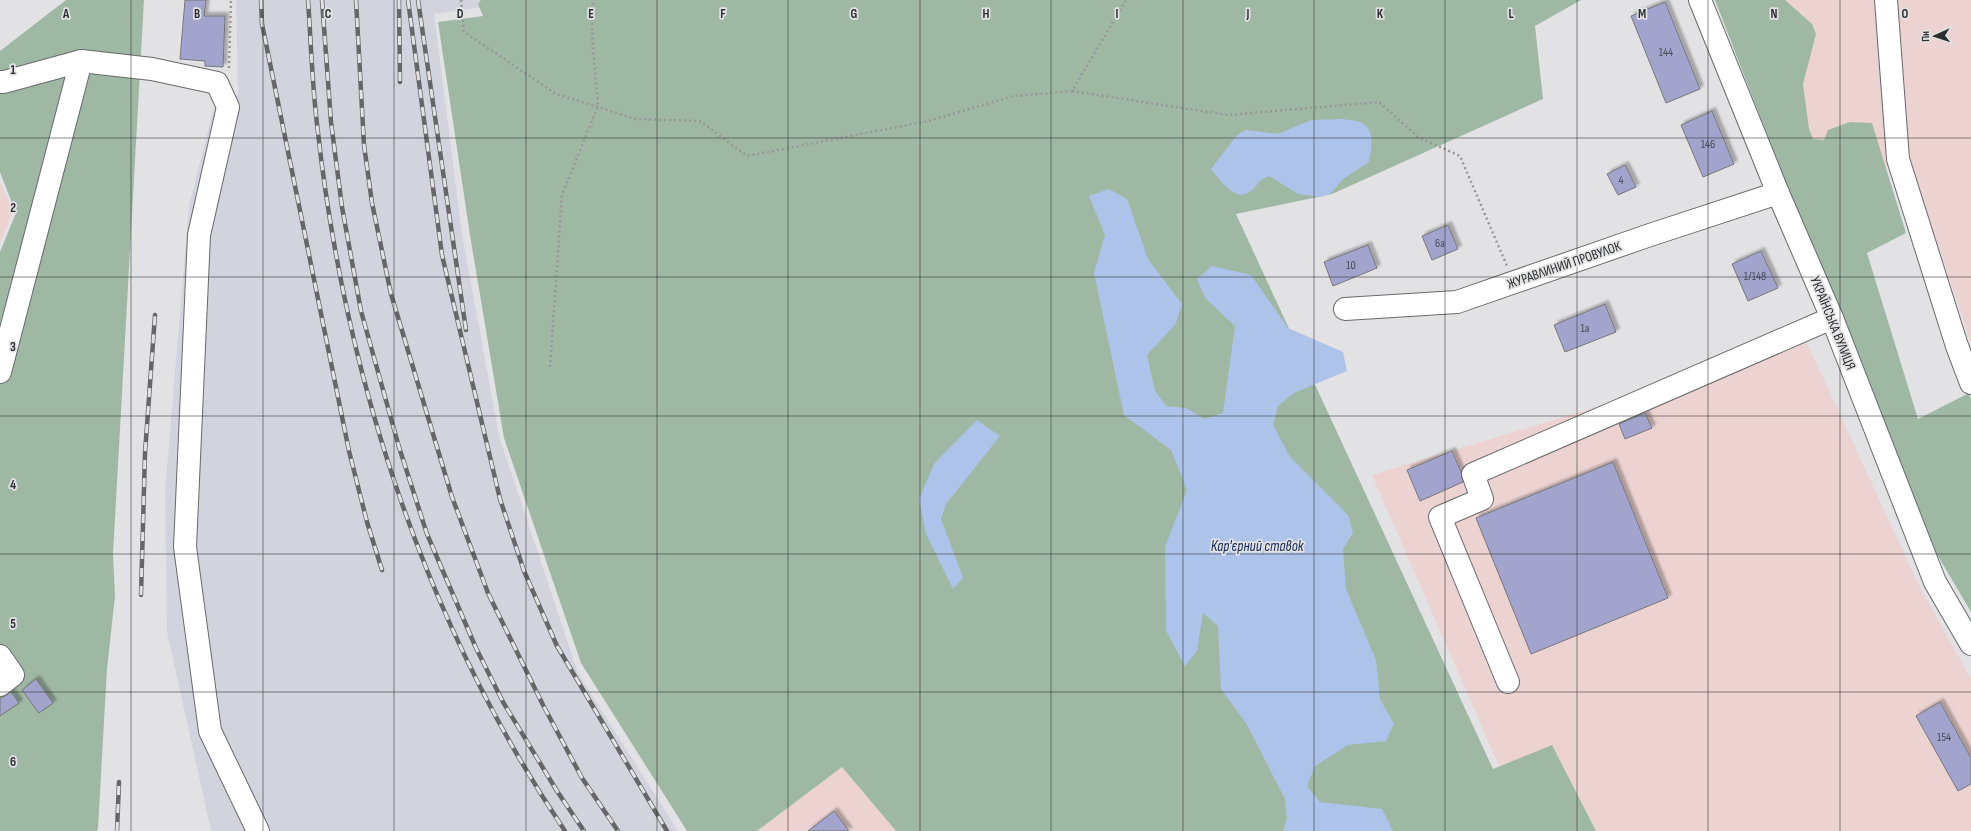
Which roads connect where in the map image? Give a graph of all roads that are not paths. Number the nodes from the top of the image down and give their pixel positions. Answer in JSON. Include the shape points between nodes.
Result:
{"nodes":[{"id":1,"x":1700,"y":0,"type":"edge"},
{"id":2,"x":1886,"y":0,"type":"edge"},
{"id":3,"x":81,"y":61,"type":"junction"},
{"id":4,"x":0,"y":82,"type":"edge"},
{"id":5,"x":1778,"y":193,"type":"junction"},
{"id":6,"x":1345,"y":309,"type":"dead end"},
{"id":7,"x":1832,"y":318,"type":"junction"},
{"id":8,"x":0,"y":372,"type":"edge"},
{"id":9,"x":1971,"y":382,"type":"edge"},
{"id":10,"x":1971,"y":644,"type":"edge"},
{"id":11,"x":0,"y":656,"type":"edge"},
{"id":12,"x":1508,"y":682,"type":"dead end"},
{"id":13,"x":0,"y":685,"type":"edge"},
{"id":14,"x":258,"y":831,"type":"edge"}],
"edges":[{"from":1,"to":5,"type":"street","name":"УКРАЇНСЬКА ВУЛИЦЯ"},
{"from":2,"to":9,"type":"street","via":[[1898,159],[1957,346]]},
{"from":3,"to":4,"type":"street"},
{"from":3,"to":8,"type":"street"},
{"from":3,"to":14,"type":"street","via":[[152,69],[217,83],[228,106],[199,235],[185,548],[210,731]]},
{"from":5,"to":6,"type":"street","name":"ЖУРАВЛИНИЙ ПРОВУЛОК","via":[[1457,302]]},
{"from":5,"to":7,"type":"street","name":"УКРАЇНСЬКА ВУЛИЦЯ"},
{"from":7,"to":10,"type":"street","name":"УКРАЇНСЬКА ВУЛИЦЯ","via":[[1935,582]]},
{"from":7,"to":12,"type":"street","via":[[1473,474],[1482,499],[1440,517]]},
{"from":11,"to":13,"type":"street","via":[[13,675]]}]}
